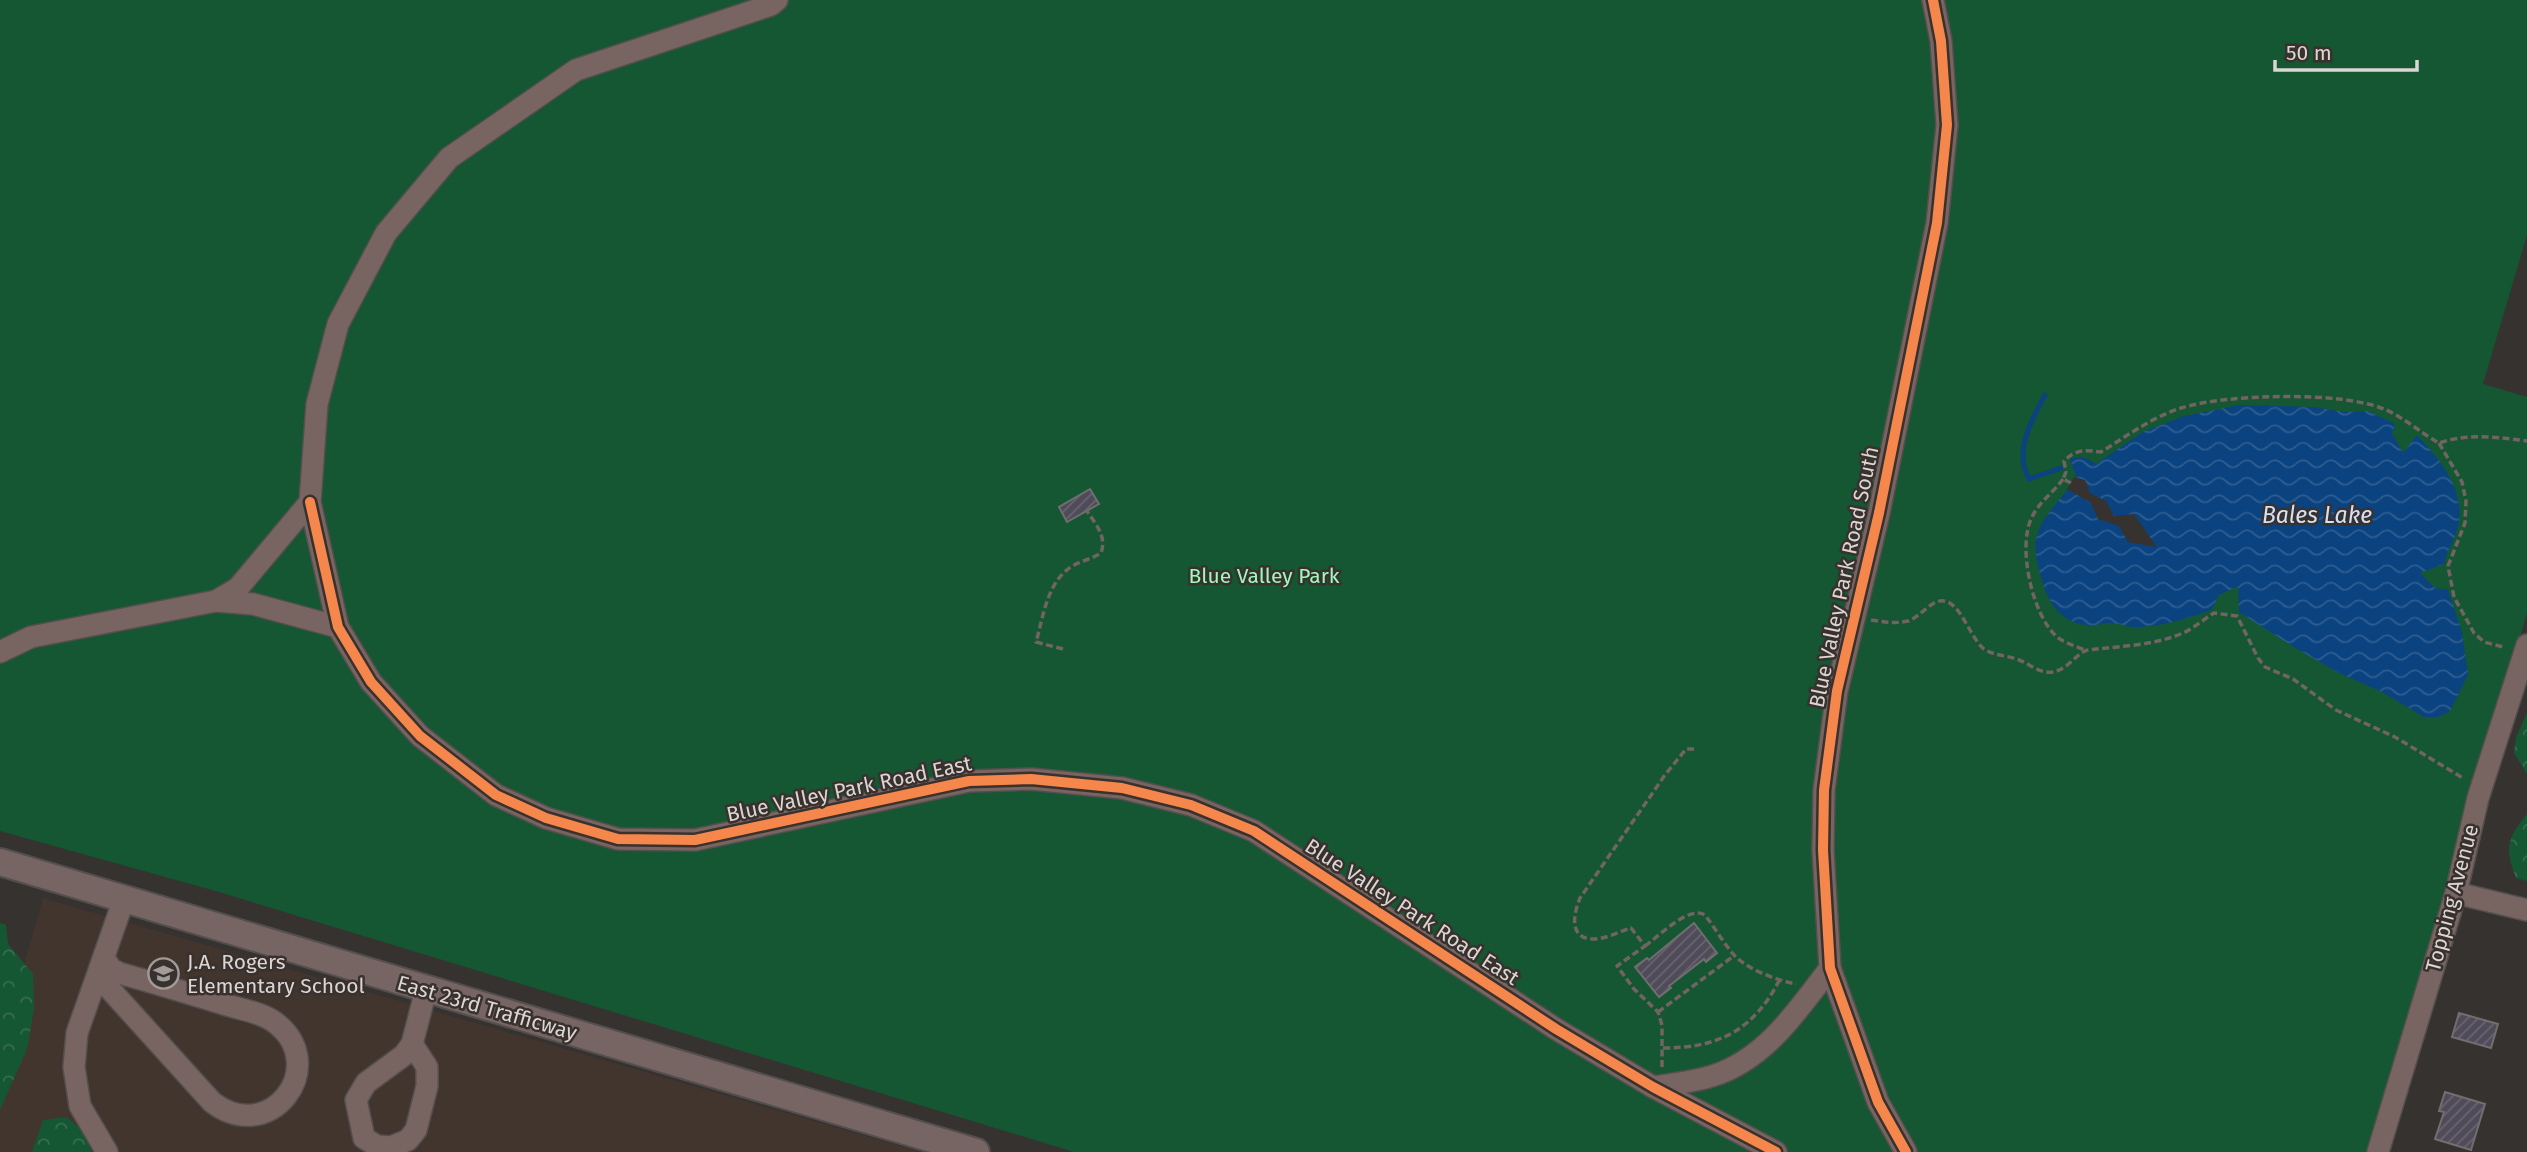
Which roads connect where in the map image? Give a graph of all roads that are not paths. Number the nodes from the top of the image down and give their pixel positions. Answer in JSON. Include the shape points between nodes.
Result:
{"nodes":[{"id":1,"x":777,"y":0,"type":"edge"},
{"id":2,"x":1933,"y":0,"type":"edge"},
{"id":3,"x":310,"y":502,"type":"junction"},
{"id":4,"x":216,"y":601,"type":"junction"},
{"id":5,"x":338,"y":627,"type":"junction"},
{"id":6,"x":2527,"y":645,"type":"edge"},
{"id":7,"x":0,"y":652,"type":"edge"},
{"id":8,"x":0,"y":862,"type":"edge"},
{"id":9,"x":2456,"y":893,"type":"junction"},
{"id":10,"x":124,"y":900,"type":"junction"},
{"id":11,"x":2527,"y":910,"type":"edge"},
{"id":12,"x":101,"y":967,"type":"junction"},
{"id":13,"x":1830,"y":968,"type":"junction"},
{"id":14,"x":426,"y":990,"type":"junction"},
{"id":15,"x":412,"y":1044,"type":"junction"},
{"id":16,"x":1658,"y":1086,"type":"junction"},
{"id":17,"x":107,"y":1152,"type":"edge"},
{"id":18,"x":975,"y":1152,"type":"edge"},
{"id":19,"x":1776,"y":1152,"type":"edge"},
{"id":20,"x":1906,"y":1152,"type":"edge"},
{"id":21,"x":2378,"y":1152,"type":"edge"}],
"edges":[{"from":1,"to":3,"type":"street","name":"Blue Valley Park Road East","via":[[576,70],[449,158],[386,233],[338,324],[317,404]]},
{"from":2,"to":13,"type":"street","name":"Blue Valley Park Road South","via":[[1947,125],[1937,223],[1879,513],[1837,691],[1824,790]]},
{"from":3,"to":4,"type":"street","via":[[238,588]]},
{"from":3,"to":5,"type":"street","name":"Blue Valley Park Road East"},
{"from":4,"to":5,"type":"street","via":[[253,604]]},
{"from":4,"to":7,"type":"street","via":[[31,637]]},
{"from":5,"to":16,"type":"street","name":"Blue Valley Park Road East","via":[[371,682],[420,736],[496,795],[546,818],[618,839],[695,840],[969,781],[1031,779],[1122,788],[1191,805],[1254,831],[1556,1029]]},
{"from":6,"to":9,"type":"street","name":"Topping Avenue","via":[[2478,798]]},
{"from":8,"to":10,"type":"main road","name":"East 23rd Trafficway"},
{"from":9,"to":11,"type":"street"},
{"from":9,"to":21,"type":"street","name":"Topping Avenue"},
{"from":10,"to":12,"type":"street"},
{"from":10,"to":14,"type":"main road","name":"East 23rd Trafficway"},
{"from":12,"to":12,"type":"street","via":[[226,1112],[263,1114],[292,1087],[298,1053],[275,1022]]},
{"from":12,"to":17,"type":"street","via":[[77,1033],[75,1067],[80,1106]]},
{"from":13,"to":16,"type":"street","via":[[1769,1042],[1739,1065],[1711,1076]]},
{"from":13,"to":20,"type":"street","name":"Blue Valley Park Road South","via":[[1873,1090]]},
{"from":14,"to":15,"type":"street"},
{"from":14,"to":18,"type":"main road","name":"East 23rd Trafficway"},
{"from":15,"to":15,"type":"street","via":[[366,1083],[356,1100],[364,1138],[377,1146],[391,1147],[408,1140],[416,1130],[427,1067]]},
{"from":16,"to":19,"type":"street","name":"Blue Valley Park Road East"}]}
